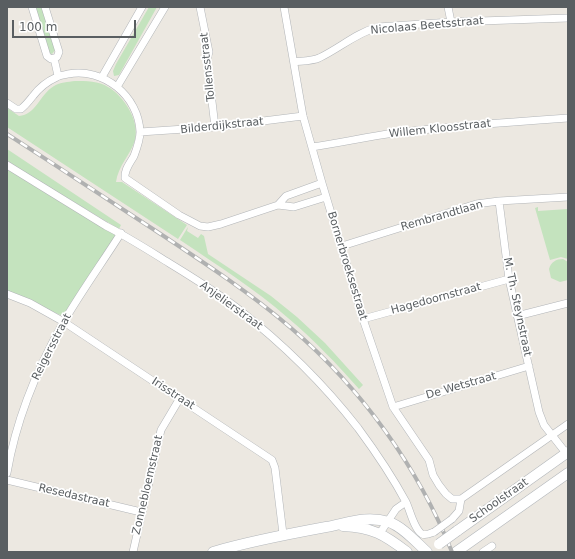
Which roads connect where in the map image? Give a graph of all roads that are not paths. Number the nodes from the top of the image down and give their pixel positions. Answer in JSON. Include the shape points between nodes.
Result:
{"nodes":[{"id":1,"x":32,"y":7,"type":"edge"},
{"id":2,"x":45,"y":7,"type":"edge"},
{"id":3,"x":142,"y":7,"type":"edge"},
{"id":4,"x":165,"y":7,"type":"edge"},
{"id":5,"x":200,"y":7,"type":"edge"},
{"id":6,"x":284,"y":7,"type":"edge"},
{"id":7,"x":448,"y":7,"type":"edge"},
{"id":8,"x":568,"y":18,"type":"edge"},
{"id":9,"x":451,"y":22,"type":"junction"},
{"id":10,"x":54,"y":58,"type":"junction"},
{"id":11,"x":294,"y":62,"type":"junction"},
{"id":12,"x":58,"y":76,"type":"junction"},
{"id":13,"x":102,"y":77,"type":"junction"},
{"id":14,"x":117,"y":87,"type":"junction"},
{"id":15,"x":7,"y":103,"type":"edge"},
{"id":16,"x":304,"y":116,"type":"junction"},
{"id":17,"x":568,"y":118,"type":"edge"},
{"id":18,"x":215,"y":128,"type":"junction"},
{"id":19,"x":140,"y":132,"type":"junction"},
{"id":20,"x":312,"y":147,"type":"junction"},
{"id":21,"x":7,"y":165,"type":"edge"},
{"id":22,"x":322,"y":183,"type":"junction"},
{"id":23,"x":568,"y":196,"type":"edge"},
{"id":24,"x":326,"y":197,"type":"junction"},
{"id":25,"x":499,"y":201,"type":"junction"},
{"id":26,"x":278,"y":205,"type":"junction"},
{"id":27,"x":122,"y":233,"type":"junction"},
{"id":28,"x":342,"y":246,"type":"junction"},
{"id":29,"x":509,"y":280,"type":"junction"},
{"id":30,"x":7,"y":294,"type":"edge"},
{"id":31,"x":568,"y":303,"type":"edge"},
{"id":32,"x":517,"y":316,"type":"junction"},
{"id":33,"x":363,"y":319,"type":"junction"},
{"id":34,"x":64,"y":322,"type":"junction"},
{"id":35,"x":530,"y":366,"type":"junction"},
{"id":36,"x":180,"y":398,"type":"junction"},
{"id":37,"x":393,"y":407,"type":"junction"},
{"id":38,"x":568,"y":424,"type":"edge"},
{"id":39,"x":552,"y":435,"type":"junction"},
{"id":40,"x":567,"y":452,"type":"edge"},
{"id":41,"x":7,"y":473,"type":"edge"},
{"id":42,"x":568,"y":473,"type":"edge"},
{"id":43,"x":7,"y":480,"type":"edge"},
{"id":44,"x":461,"y":499,"type":"junction"},
{"id":45,"x":406,"y":502,"type":"junction"},
{"id":46,"x":141,"y":512,"type":"junction"},
{"id":47,"x":388,"y":522,"type":"junction"},
{"id":48,"x":331,"y":526,"type":"junction"},
{"id":49,"x":434,"y":532,"type":"joint"},
{"id":50,"x":380,"y":533,"type":"junction"},
{"id":51,"x":283,"y":534,"type":"junction"},
{"id":52,"x":492,"y":546,"type":"dead end"},
{"id":53,"x":460,"y":549,"type":"edge"},
{"id":54,"x":133,"y":552,"type":"edge"},
{"id":55,"x":213,"y":552,"type":"edge"},
{"id":56,"x":407,"y":552,"type":"edge"},
{"id":57,"x":427,"y":552,"type":"edge"},
{"id":58,"x":431,"y":552,"type":"edge"},
{"id":59,"x":483,"y":552,"type":"edge"}],
"edges":[{"from":1,"to":10,"type":"street","via":[[47,56]]},
{"from":2,"to":10,"type":"street","via":[[60,52]]},
{"from":3,"to":13,"type":"street"},
{"from":4,"to":14,"type":"street"},
{"from":5,"to":18,"type":"street","name":"Tollensstraat","via":[[209,52],[207,59]]},
{"from":6,"to":11,"type":"street","name":"Bornerbroeksestraat"},
{"from":7,"to":9,"type":"street"},
{"from":8,"to":9,"type":"street","name":"Nicolaas Beetsstraat"},
{"from":9,"to":11,"type":"street","name":"Nicolaas Beetsstraat","via":[[378,27],[367,30],[319,58]]},
{"from":10,"to":12,"type":"street"},
{"from":11,"to":16,"type":"street","name":"Bornerbroeksestraat"},
{"from":12,"to":13,"type":"street","via":[[79,72]]},
{"from":12,"to":15,"type":"street","via":[[44,84],[21,110]]},
{"from":13,"to":14,"type":"street"},
{"from":14,"to":19,"type":"street","via":[[136,112]]},
{"from":16,"to":18,"type":"street","name":"Bilderdijkstraat"},
{"from":16,"to":20,"type":"street","name":"Bornerbroeksestraat"},
{"from":17,"to":20,"type":"street","name":"Willem Kloosstraat","via":[[435,128]]},
{"from":18,"to":19,"type":"street","name":"Bilderdijkstraat"},
{"from":19,"to":26,"type":"street","via":[[134,155],[124,174],[125,178],[200,226],[221,224]]},
{"from":20,"to":22,"type":"street","name":"Bornerbroeksestraat"},
{"from":21,"to":27,"type":"street","name":"Anjelierstraat","via":[[106,226]]},
{"from":22,"to":24,"type":"street","name":"Bornerbroeksestraat"},
{"from":22,"to":26,"type":"street","via":[[286,196]]},
{"from":23,"to":25,"type":"street","name":"Rembrandtlaan"},
{"from":24,"to":26,"type":"street","via":[[294,207]]},
{"from":24,"to":28,"type":"street","name":"Bornerbroeksestraat"},
{"from":25,"to":28,"type":"street","name":"Rembrandtlaan","via":[[476,204]]},
{"from":25,"to":29,"type":"street","name":"M. Th. Steynstraat"},
{"from":27,"to":34,"type":"street","name":"Reigersstraat"},
{"from":27,"to":45,"type":"street","name":"Anjelierstraat","via":[[236,307],[278,342],[335,400],[380,460]]},
{"from":28,"to":33,"type":"street","name":"Bornerbroeksestraat"},
{"from":29,"to":32,"type":"street","name":"M. Th. Steynstraat"},
{"from":29,"to":33,"type":"street","name":"Hagedoornstraat"},
{"from":30,"to":34,"type":"street","name":"Irisstraat","via":[[30,303]]},
{"from":31,"to":32,"type":"street"},
{"from":32,"to":35,"type":"street","name":"M. Th. Steynstraat"},
{"from":33,"to":37,"type":"street","name":"Bornerbroeksestraat"},
{"from":34,"to":36,"type":"street","name":"Irisstraat"},
{"from":34,"to":41,"type":"street","name":"Reigersstraat","via":[[35,378],[10,452]]},
{"from":35,"to":37,"type":"street","name":"De Wetstraat"},
{"from":35,"to":39,"type":"street","name":"M. Th. Steynstraat","via":[[544,425]]},
{"from":36,"to":46,"type":"street","name":"Zonnebloemstraat","via":[[161,430]]},
{"from":36,"to":51,"type":"street","name":"Irisstraat","via":[[272,460]]},
{"from":37,"to":44,"type":"street","name":"Bornerbroeksestraat","via":[[429,460],[438,486],[452,499]]},
{"from":38,"to":39,"type":"street","name":"Schoolstraat"},
{"from":39,"to":40,"type":"street","name":"M. Th. Steynstraat"},
{"from":39,"to":44,"type":"street","name":"Schoolstraat"},
{"from":40,"to":58,"type":"main road","name":"Schoolstraat","bridge":true,"via":[[457,530]]},
{"from":42,"to":53,"type":"main road","name":"Schoolstraat"},
{"from":43,"to":46,"type":"street","name":"Resedastraat"},
{"from":44,"to":49,"type":"street","name":"Schoolstraat","bridge":true,"via":[[459,511]]},
{"from":45,"to":47,"type":"street","via":[[396,509]]},
{"from":45,"to":49,"type":"street","name":"Anjelierstraat","via":[[422,534]]},
{"from":46,"to":54,"type":"street","name":"Zonnebloemstraat"},
{"from":47,"to":48,"type":"main road","via":[[356,520]]},
{"from":47,"to":50,"type":"street"},
{"from":47,"to":57,"type":"main road"},
{"from":48,"to":50,"type":"main road","via":[[353,526]]},
{"from":48,"to":51,"type":"main road"},
{"from":50,"to":56,"type":"main road"},
{"from":51,"to":55,"type":"main road"},
{"from":52,"to":59,"type":"street"}]}
